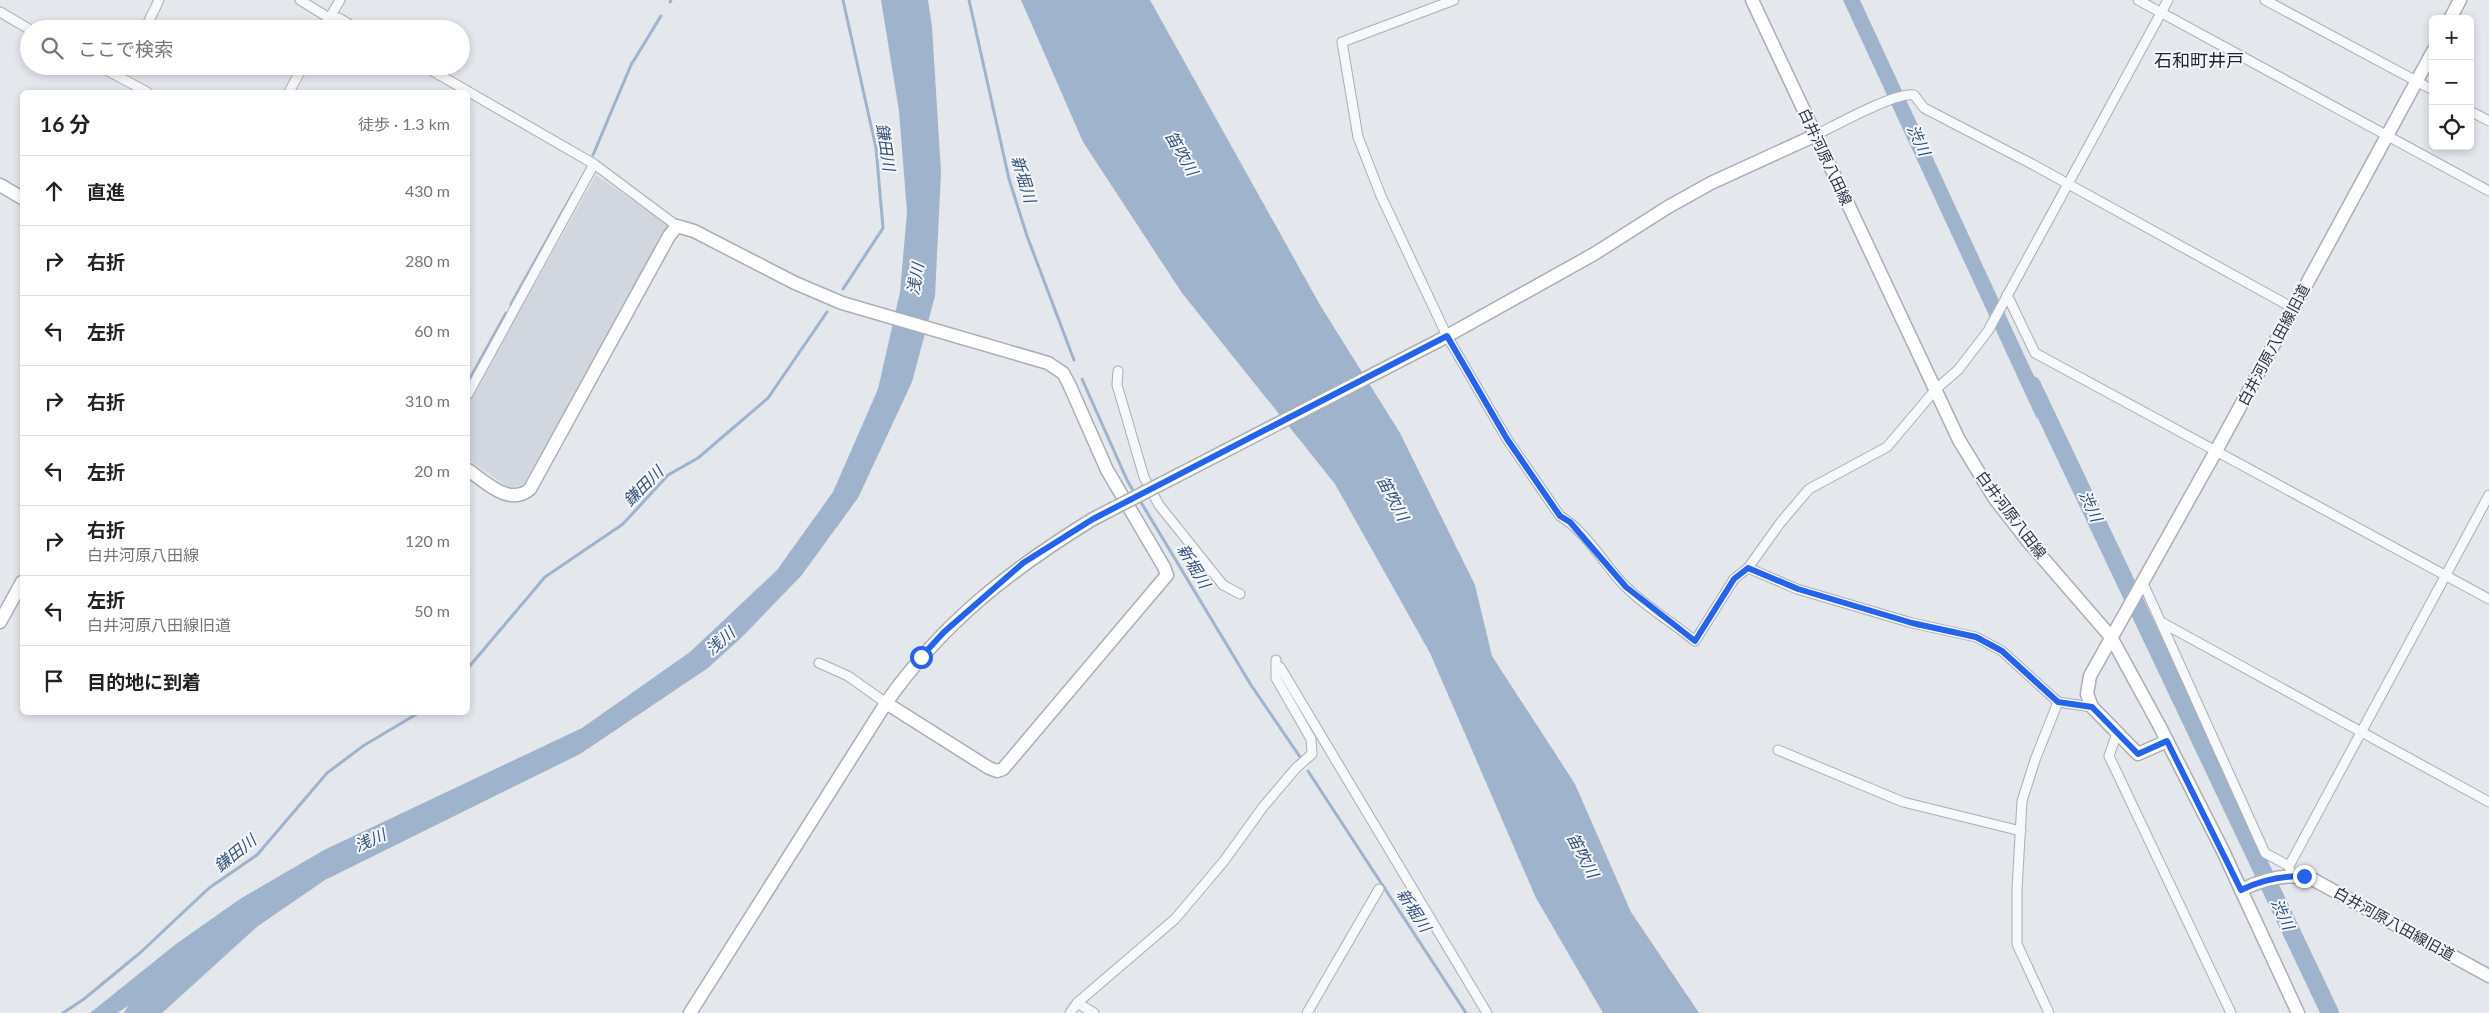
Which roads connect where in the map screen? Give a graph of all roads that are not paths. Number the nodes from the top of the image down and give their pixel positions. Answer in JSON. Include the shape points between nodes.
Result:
{"nodes":[{"id":1,"x":159,"y":0,"type":"edge"},
{"id":2,"x":300,"y":0,"type":"edge"},
{"id":3,"x":340,"y":0,"type":"edge"},
{"id":4,"x":1454,"y":0,"type":"edge"},
{"id":5,"x":1752,"y":0,"type":"edge"},
{"id":6,"x":2138,"y":0,"type":"edge"},
{"id":7,"x":2168,"y":0,"type":"edge"},
{"id":8,"x":2265,"y":0,"type":"edge"},
{"id":9,"x":2460,"y":0,"type":"edge"},
{"id":10,"x":0,"y":12,"type":"edge"},
{"id":11,"x":2160,"y":12,"type":"junction"},
{"id":12,"x":2452,"y":15,"type":"edge"},
{"id":13,"x":329,"y":18,"type":"junction"},
{"id":14,"x":149,"y":20,"type":"edge"},
{"id":15,"x":342,"y":20,"type":"edge"},
{"id":16,"x":20,"y":24,"type":"edge"},
{"id":17,"x":2429,"y":58,"type":"edge"},
{"id":18,"x":116,"y":75,"type":"edge"},
{"id":19,"x":298,"y":75,"type":"edge"},
{"id":20,"x":440,"y":75,"type":"edge"},
{"id":21,"x":2416,"y":81,"type":"junction"},
{"id":22,"x":2429,"y":88,"type":"edge"},
{"id":23,"x":143,"y":90,"type":"edge"},
{"id":24,"x":290,"y":90,"type":"edge"},
{"id":25,"x":466,"y":90,"type":"edge"},
{"id":26,"x":470,"y":93,"type":"edge"},
{"id":27,"x":2474,"y":113,"type":"edge"},
{"id":28,"x":2489,"y":121,"type":"edge"},
{"id":29,"x":1816,"y":135,"type":"junction"},
{"id":30,"x":2387,"y":136,"type":"junction"},
{"id":31,"x":594,"y":164,"type":"junction"},
{"id":32,"x":0,"y":185,"type":"edge"},
{"id":33,"x":2068,"y":185,"type":"junction"},
{"id":34,"x":2489,"y":191,"type":"edge"},
{"id":35,"x":20,"y":197,"type":"edge"},
{"id":36,"x":677,"y":226,"type":"junction"},
{"id":37,"x":2006,"y":300,"type":"junction"},
{"id":38,"x":2293,"y":308,"type":"junction"},
{"id":39,"x":1442,"y":339,"type":"junction"},
{"id":40,"x":1118,"y":371,"type":"dead end"},
{"id":41,"x":1936,"y":389,"type":"junction"},
{"id":42,"x":470,"y":390,"type":"edge"},
{"id":43,"x":2216,"y":451,"type":"junction"},
{"id":44,"x":470,"y":471,"type":"edge"},
{"id":45,"x":2489,"y":496,"type":"edge"},
{"id":46,"x":1748,"y":568,"type":"junction"},
{"id":47,"x":2446,"y":576,"type":"junction"},
{"id":48,"x":20,"y":586,"type":"edge"},
{"id":49,"x":2141,"y":586,"type":"junction"},
{"id":50,"x":1240,"y":594,"type":"dead end"},
{"id":51,"x":2489,"y":599,"type":"edge"},
{"id":52,"x":0,"y":622,"type":"edge"},
{"id":53,"x":2161,"y":622,"type":"junction"},
{"id":54,"x":2111,"y":637,"type":"junction"},
{"id":55,"x":819,"y":663,"type":"dead end"},
{"id":56,"x":2058,"y":702,"type":"junction"},
{"id":57,"x":886,"y":703,"type":"junction"},
{"id":58,"x":2092,"y":707,"type":"junction"},
{"id":59,"x":2361,"y":732,"type":"junction"},
{"id":60,"x":2117,"y":733,"type":"junction"},
{"id":61,"x":2167,"y":741,"type":"junction"},
{"id":62,"x":1778,"y":750,"type":"dead end"},
{"id":63,"x":2489,"y":802,"type":"edge"},
{"id":64,"x":2021,"y":831,"type":"junction"},
{"id":65,"x":2288,"y":873,"type":"junction"},
{"id":66,"x":1379,"y":889,"type":"dead end"},
{"id":67,"x":2241,"y":890,"type":"junction"},
{"id":68,"x":2489,"y":976,"type":"edge"},
{"id":69,"x":1077,"y":1003,"type":"junction"},
{"id":70,"x":690,"y":1013,"type":"edge"},
{"id":71,"x":1070,"y":1013,"type":"edge"},
{"id":72,"x":1094,"y":1013,"type":"edge"},
{"id":73,"x":1307,"y":1013,"type":"edge"},
{"id":74,"x":1487,"y":1013,"type":"edge"},
{"id":75,"x":2049,"y":1013,"type":"edge"},
{"id":76,"x":2231,"y":1013,"type":"edge"},
{"id":77,"x":2298,"y":1013,"type":"edge"}],
"edges":[{"from":1,"to":14,"type":"street"},
{"from":2,"to":13,"type":"street"},
{"from":3,"to":13,"type":"street"},
{"from":4,"to":39,"type":"street","via":[[1342,42],[1362,150]]},
{"from":5,"to":29,"type":"street","name":"白井河原八田線"},
{"from":6,"to":11,"type":"street"},
{"from":7,"to":11,"type":"street"},
{"from":8,"to":21,"type":"street"},
{"from":9,"to":12,"type":"street"},
{"from":10,"to":16,"type":"street"},
{"from":11,"to":30,"type":"street"},
{"from":11,"to":33,"type":"street"},
{"from":13,"to":15,"type":"street"},
{"from":17,"to":21,"type":"street","name":"白井河原八田線旧道"},
{"from":18,"to":23,"type":"street"},
{"from":19,"to":24,"type":"street"},
{"from":20,"to":25,"type":"street"},
{"from":21,"to":22,"type":"street"},
{"from":21,"to":30,"type":"street","name":"白井河原八田線旧道"},
{"from":26,"to":31,"type":"street"},
{"from":27,"to":28,"type":"street"},
{"from":29,"to":33,"type":"street","via":[[1909,93],[1914,94],[1924,108]]},
{"from":29,"to":39,"type":"street","via":[[1668,207],[1594,254]]},
{"from":29,"to":41,"type":"street","name":"白井河原八田線"},
{"from":30,"to":34,"type":"street"},
{"from":30,"to":38,"type":"street","name":"白井河原八田線旧道"},
{"from":31,"to":36,"type":"street"},
{"from":31,"to":42,"type":"street"},
{"from":32,"to":35,"type":"street"},
{"from":33,"to":37,"type":"street"},
{"from":33,"to":38,"type":"street"},
{"from":36,"to":44,"type":"street","via":[[530,489],[518,495],[502,493]]},
{"from":36,"to":57,"type":"street","via":[[694,231],[822,294],[891,318],[1040,360],[1063,373],[1107,470],[1166,575],[1003,769],[989,768]]},
{"from":37,"to":41,"type":"street","via":[[1988,331],[1958,370]]},
{"from":37,"to":43,"type":"street","via":[[2035,353]]},
{"from":38,"to":43,"type":"street","name":"白井河原八田線旧道"},
{"from":39,"to":46,"type":"street","via":[[1560,516],[1570,522],[1611,571],[1644,602],[1695,641],[1734,579]]},
{"from":39,"to":57,"type":"street","bridge":true,"via":[[1093,519],[1023,563],[944,632]]},
{"from":40,"to":50,"type":"street","via":[[1117,385],[1144,477],[1159,505],[1223,585]]},
{"from":41,"to":46,"type":"street","via":[[1887,447],[1809,489]]},
{"from":41,"to":54,"type":"street","name":"白井河原八田線","via":[[1959,440],[1995,499]]},
{"from":43,"to":47,"type":"street"},
{"from":43,"to":49,"type":"street","name":"白井河原八田線旧道"},
{"from":45,"to":47,"type":"street"},
{"from":46,"to":56,"type":"street","via":[[1798,589],[1912,623],[1976,637],[2002,651]]},
{"from":47,"to":51,"type":"street"},
{"from":47,"to":59,"type":"street"},
{"from":48,"to":52,"type":"street"},
{"from":49,"to":53,"type":"street"},
{"from":49,"to":54,"type":"street","name":"白井河原八田線旧道"},
{"from":53,"to":59,"type":"street"},
{"from":53,"to":65,"type":"street","via":[[2265,852]]},
{"from":54,"to":58,"type":"street","name":"白井河原八田線旧道","via":[[2090,676],[2087,694]]},
{"from":54,"to":61,"type":"street","name":"白井河原八田線"},
{"from":55,"to":57,"type":"street","via":[[848,676]]},
{"from":56,"to":58,"type":"street"},
{"from":56,"to":64,"type":"street","via":[[2022,801]]},
{"from":57,"to":70,"type":"street"},
{"from":58,"to":60,"type":"street"},
{"from":59,"to":63,"type":"street"},
{"from":59,"to":65,"type":"street"},
{"from":60,"to":61,"type":"street","via":[[2138,754]]},
{"from":60,"to":76,"type":"street","via":[[2109,756]]},
{"from":61,"to":67,"type":"street","name":"白井河原八田線"},
{"from":62,"to":64,"type":"street","via":[[1903,802]]},
{"from":64,"to":75,"type":"street","via":[[2017,944]]},
{"from":65,"to":67,"type":"street","name":"白井河原八田線旧道"},
{"from":65,"to":68,"type":"street","name":"白井河原八田線旧道","via":[[2314,880]]},
{"from":66,"to":73,"type":"street"},
{"from":67,"to":77,"type":"street","name":"白井河原八田線"},
{"from":69,"to":71,"type":"street"},
{"from":69,"to":72,"type":"street"},
{"from":69,"to":74,"type":"street","via":[[1175,918],[1224,861],[1263,806],[1312,754],[1311,739],[1276,678],[1278,664]]}]}
